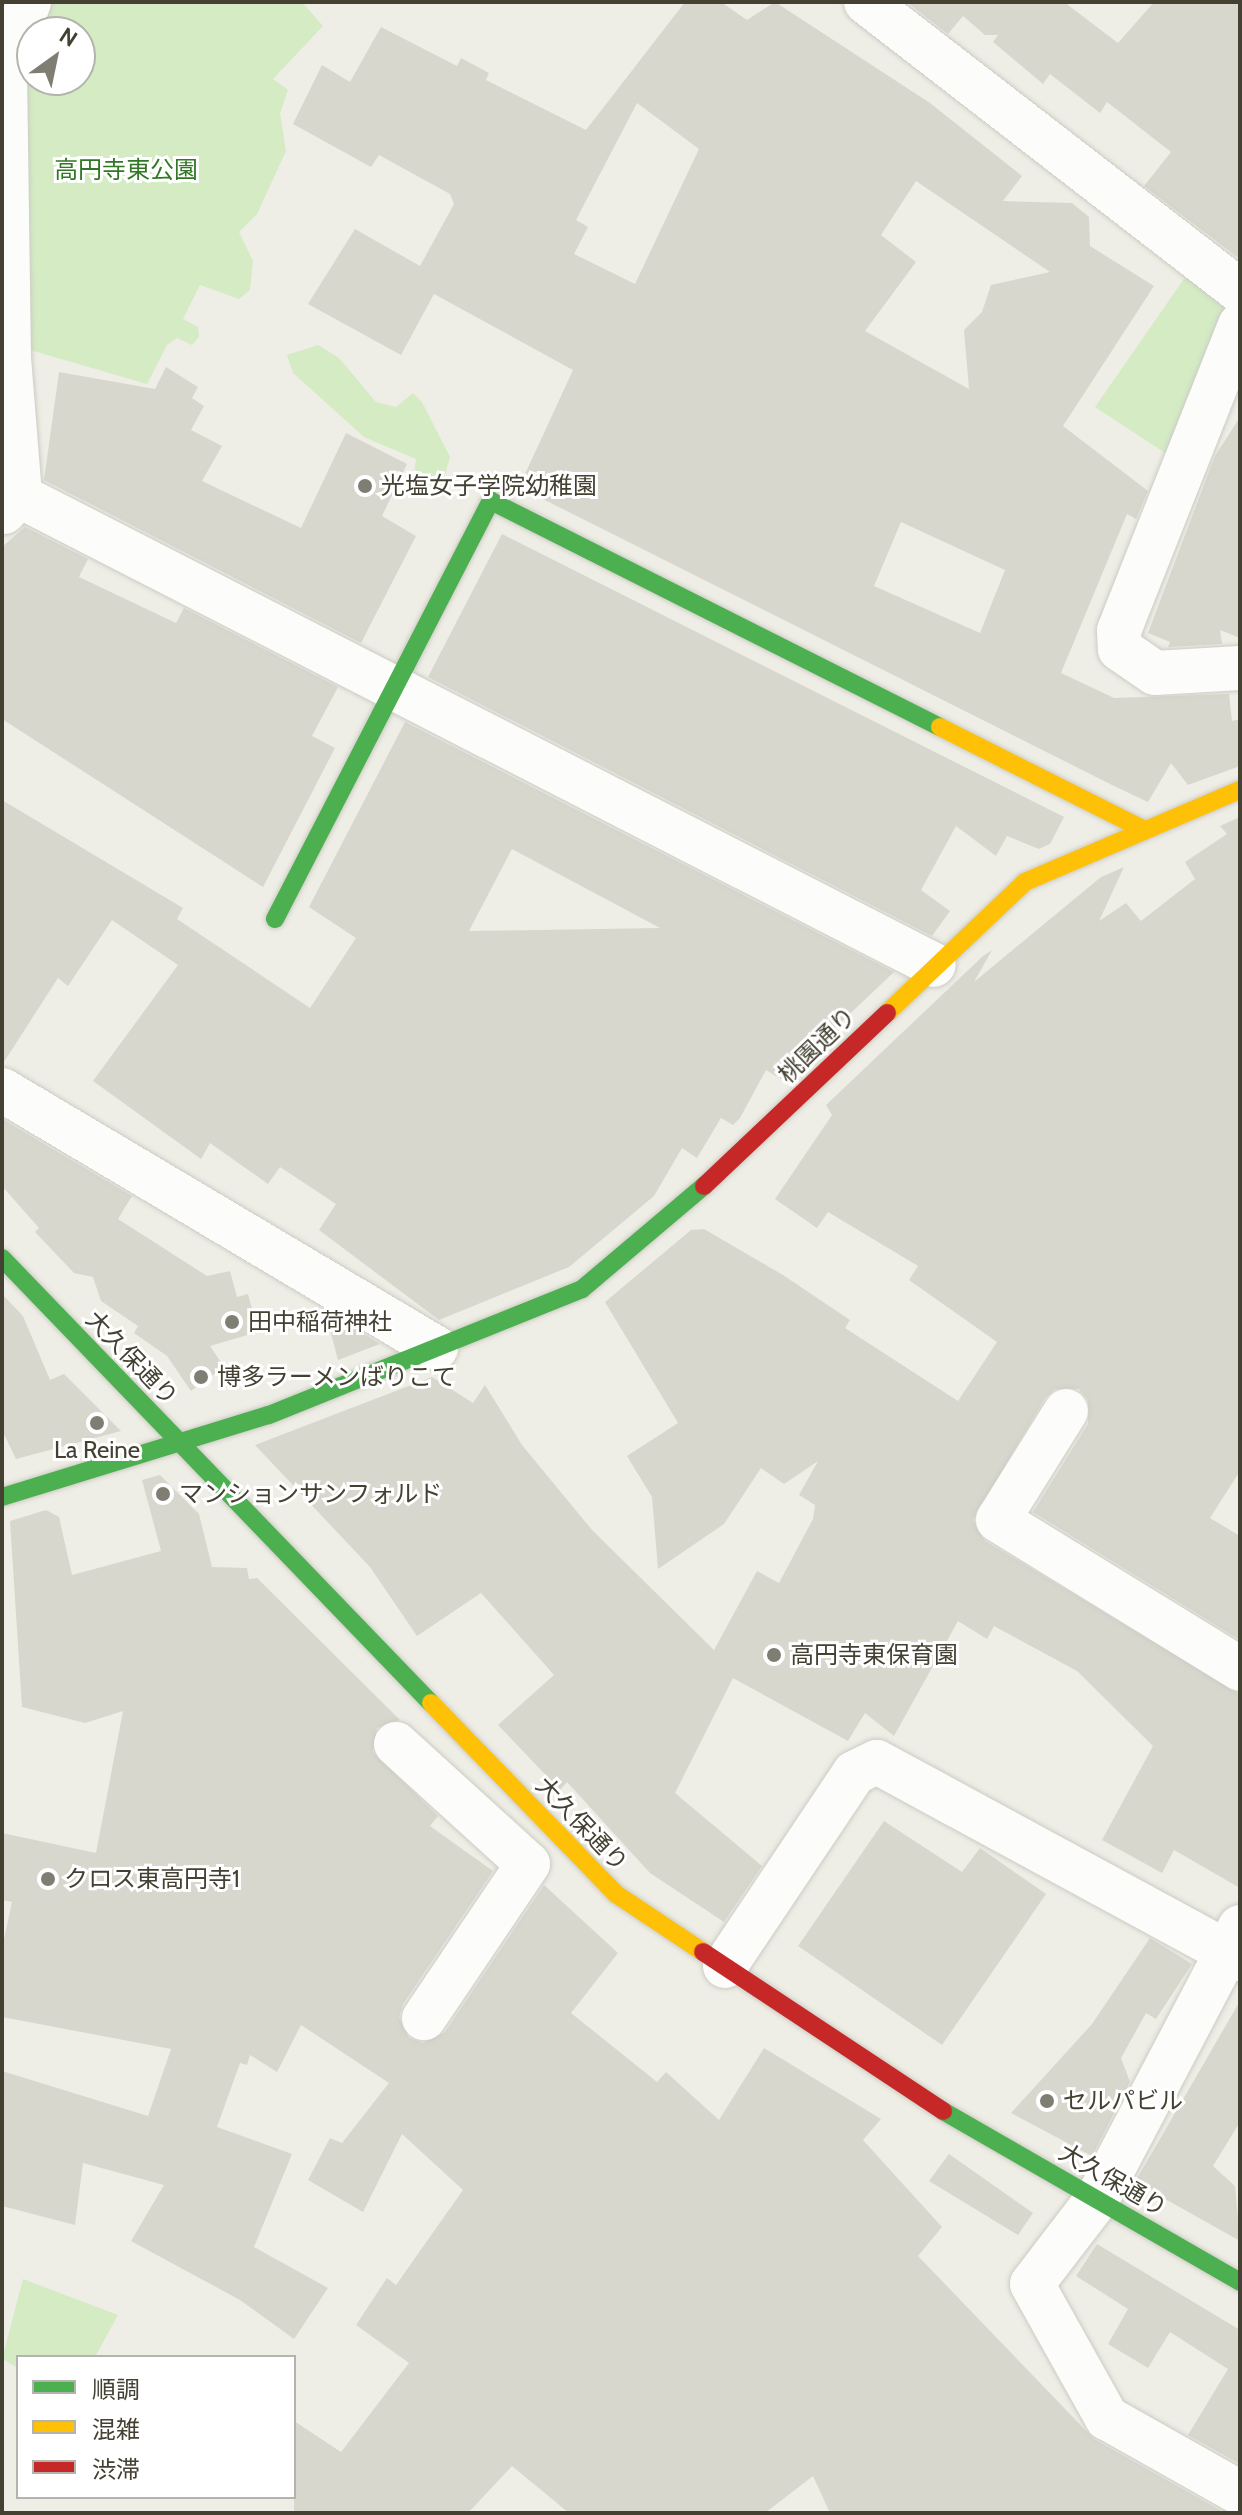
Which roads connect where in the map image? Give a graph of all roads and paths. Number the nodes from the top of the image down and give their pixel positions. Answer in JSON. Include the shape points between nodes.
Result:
{"nodes":[{"id":1,"x":29,"y":2,"type":"edge"},
{"id":2,"x":866,"y":2,"type":"edge"},
{"id":3,"x":1240,"y":291,"type":"edge"},
{"id":4,"x":1240,"y":325,"type":"edge"},
{"id":5,"x":8,"y":499,"type":"edge"},
{"id":6,"x":1240,"y":668,"type":"edge"},
{"id":7,"x":391,"y":685,"type":"junction"},
{"id":8,"x":1240,"y":790,"type":"edge"},
{"id":9,"x":1145,"y":830,"type":"junction"},
{"id":10,"x":275,"y":919,"type":"dead end"},
{"id":11,"x":934,"y":965,"type":"junction"},
{"id":12,"x":2,"y":1090,"type":"edge"},
{"id":13,"x":2,"y":1258,"type":"edge"},
{"id":14,"x":436,"y":1348,"type":"junction"},
{"id":15,"x":1066,"y":1411,"type":"dead end"},
{"id":16,"x":181,"y":1443,"type":"junction"},
{"id":17,"x":2,"y":1497,"type":"edge"},
{"id":18,"x":1240,"y":1669,"type":"edge"},
{"id":19,"x":396,"y":1744,"type":"dead end"},
{"id":20,"x":1236,"y":1946,"type":"edge"},
{"id":21,"x":725,"y":1966,"type":"junction"},
{"id":22,"x":424,"y":2018,"type":"dead end"},
{"id":23,"x":1098,"y":2198,"type":"junction"},
{"id":24,"x":1240,"y":2282,"type":"edge"},
{"id":25,"x":1240,"y":2493,"type":"edge"}],
"edges":[{"from":1,"to":5,"type":"street","via":[[5,81]]},
{"from":2,"to":3,"type":"street"},
{"from":4,"to":6,"type":"street","via":[[1119,631],[1120,649],[1155,673]]},
{"from":5,"to":7,"type":"street"},
{"from":7,"to":9,"type":"street","via":[[491,501]]},
{"from":7,"to":10,"type":"street"},
{"from":7,"to":11,"type":"street"},
{"from":8,"to":9,"type":"street","name":"桃園通り"},
{"from":9,"to":11,"type":"street","name":"桃園通り","via":[[1025,882]]},
{"from":11,"to":14,"type":"street","name":"桃園通り","via":[[707,1184],[582,1289]]},
{"from":12,"to":14,"type":"street"},
{"from":13,"to":16,"type":"street","name":"大久保通り"},
{"from":14,"to":16,"type":"street","name":"桃園通り"},
{"from":15,"to":18,"type":"street","via":[[998,1520]]},
{"from":16,"to":17,"type":"street","name":"桃園通り"},
{"from":16,"to":21,"type":"street","name":"大久保通り","via":[[616,1894]]},
{"from":19,"to":22,"type":"street","via":[[528,1864]]},
{"from":20,"to":21,"type":"street","via":[[877,1762],[854,1773]]},
{"from":20,"to":23,"type":"street"},
{"from":21,"to":23,"type":"street","name":"大久保通り","via":[[951,2116]]},
{"from":23,"to":24,"type":"street","name":"大久保通り"},
{"from":23,"to":25,"type":"street","via":[[1032,2284],[1107,2418]]}]}
